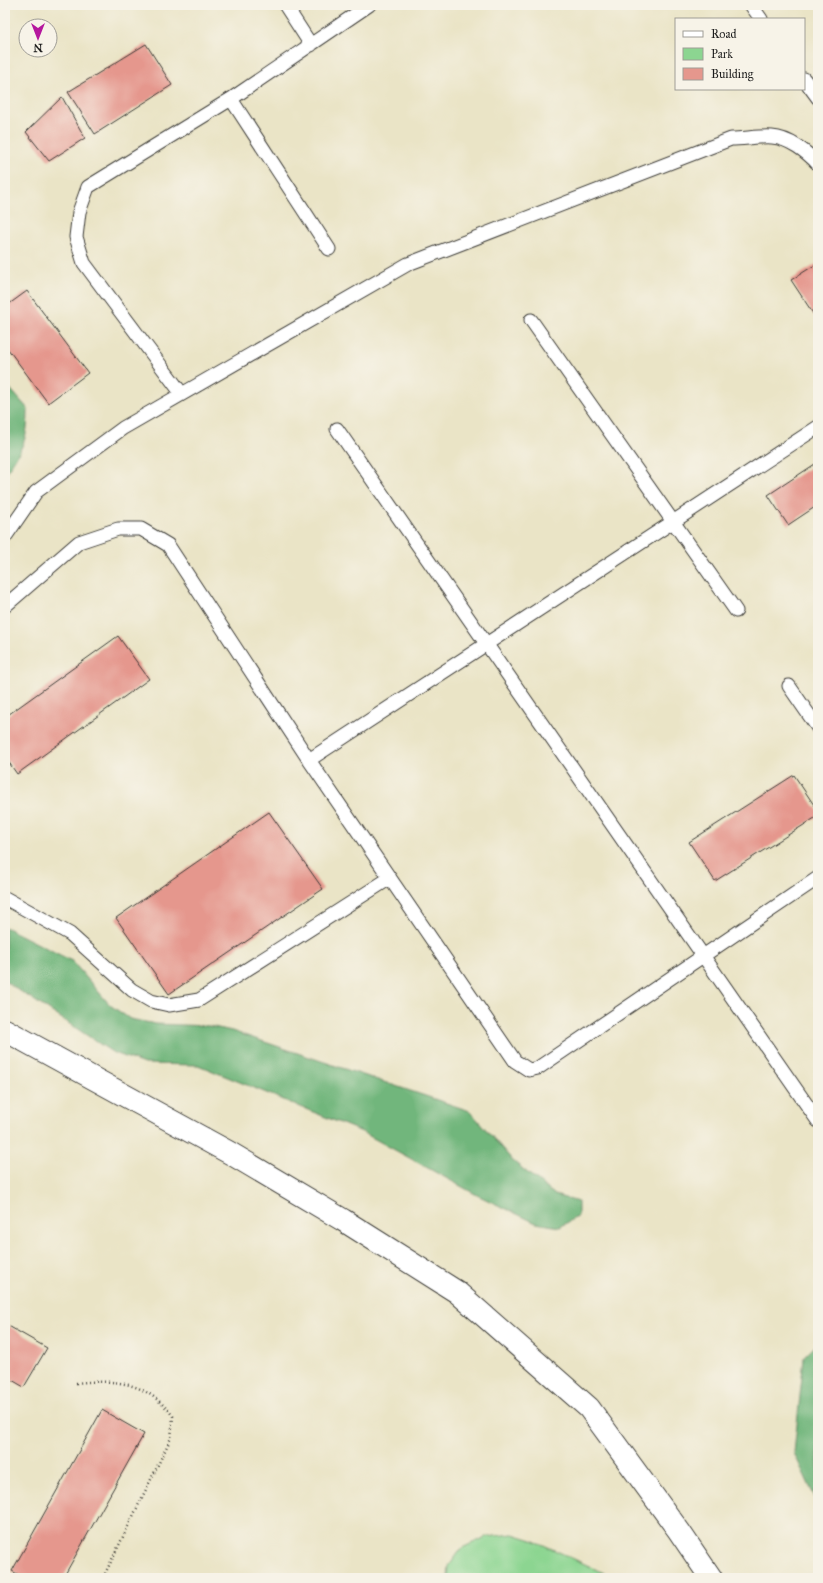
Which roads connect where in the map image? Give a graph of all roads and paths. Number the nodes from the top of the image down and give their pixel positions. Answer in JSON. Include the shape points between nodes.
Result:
{"nodes":[{"id":1,"x":285,"y":5,"type":"edge"},
{"id":2,"x":370,"y":5,"type":"edge"},
{"id":3,"x":751,"y":5,"type":"edge"},
{"id":4,"x":760,"y":18,"type":"edge"},
{"id":5,"x":311,"y":45,"type":"junction"},
{"id":6,"x":805,"y":80,"type":"edge"},
{"id":7,"x":818,"y":98,"type":"edge"},
{"id":8,"x":231,"y":99,"type":"junction"},
{"id":9,"x":818,"y":164,"type":"edge"},
{"id":10,"x":330,"y":249,"type":"dead end"},
{"id":11,"x":531,"y":320,"type":"dead end"},
{"id":12,"x":182,"y":394,"type":"junction"},
{"id":13,"x":818,"y":427,"type":"edge"},
{"id":14,"x":337,"y":429,"type":"dead end"},
{"id":15,"x":673,"y":522,"type":"junction"},
{"id":16,"x":5,"y":536,"type":"edge"},
{"id":17,"x":5,"y":606,"type":"edge"},
{"id":18,"x":736,"y":611,"type":"dead end"},
{"id":19,"x":486,"y":644,"type":"junction"},
{"id":20,"x":789,"y":686,"type":"dead end"},
{"id":21,"x":818,"y":728,"type":"edge"},
{"id":22,"x":309,"y":760,"type":"junction"},
{"id":23,"x":390,"y":878,"type":"junction"},
{"id":24,"x":818,"y":878,"type":"edge"},
{"id":25,"x":5,"y":898,"type":"edge"},
{"id":26,"x":703,"y":955,"type":"junction"},
{"id":27,"x":5,"y":1030,"type":"edge"},
{"id":28,"x":818,"y":1121,"type":"edge"},
{"id":29,"x":76,"y":1383,"type":"dead end"},
{"id":30,"x":103,"y":1578,"type":"edge"},
{"id":31,"x":711,"y":1578,"type":"edge"}],
"edges":[{"from":1,"to":5,"type":"lane"},
{"from":2,"to":5,"type":"lane"},
{"from":3,"to":4,"type":"lane"},
{"from":5,"to":8,"type":"lane"},
{"from":6,"to":7,"type":"lane"},
{"from":8,"to":10,"type":"lane"},
{"from":8,"to":12,"type":"lane","via":[[88,187],[79,212],[76,237],[84,263]]},
{"from":9,"to":12,"type":"lane","via":[[786,140],[773,137],[731,139],[408,264]]},
{"from":11,"to":15,"type":"lane"},
{"from":12,"to":16,"type":"lane","via":[[123,428],[36,492]]},
{"from":13,"to":15,"type":"lane"},
{"from":14,"to":19,"type":"lane"},
{"from":15,"to":18,"type":"lane"},
{"from":15,"to":19,"type":"lane"},
{"from":17,"to":22,"type":"lane","via":[[79,542],[118,529],[141,529],[168,545]]},
{"from":19,"to":22,"type":"lane"},
{"from":19,"to":26,"type":"lane"},
{"from":20,"to":21,"type":"lane"},
{"from":22,"to":23,"type":"lane"},
{"from":23,"to":25,"type":"lane","via":[[199,1000],[169,1005],[151,1001],[132,990],[70,934]]},
{"from":23,"to":26,"type":"lane","via":[[515,1061],[528,1070],[538,1068]]},
{"from":24,"to":26,"type":"lane"},
{"from":26,"to":28,"type":"lane"},
{"from":27,"to":31,"type":"street","via":[[230,1153],[344,1220],[457,1292],[589,1408]]},
{"from":29,"to":30,"type":"path","via":[[120,1382],[146,1391],[163,1404],[173,1416],[171,1438]]}]}
